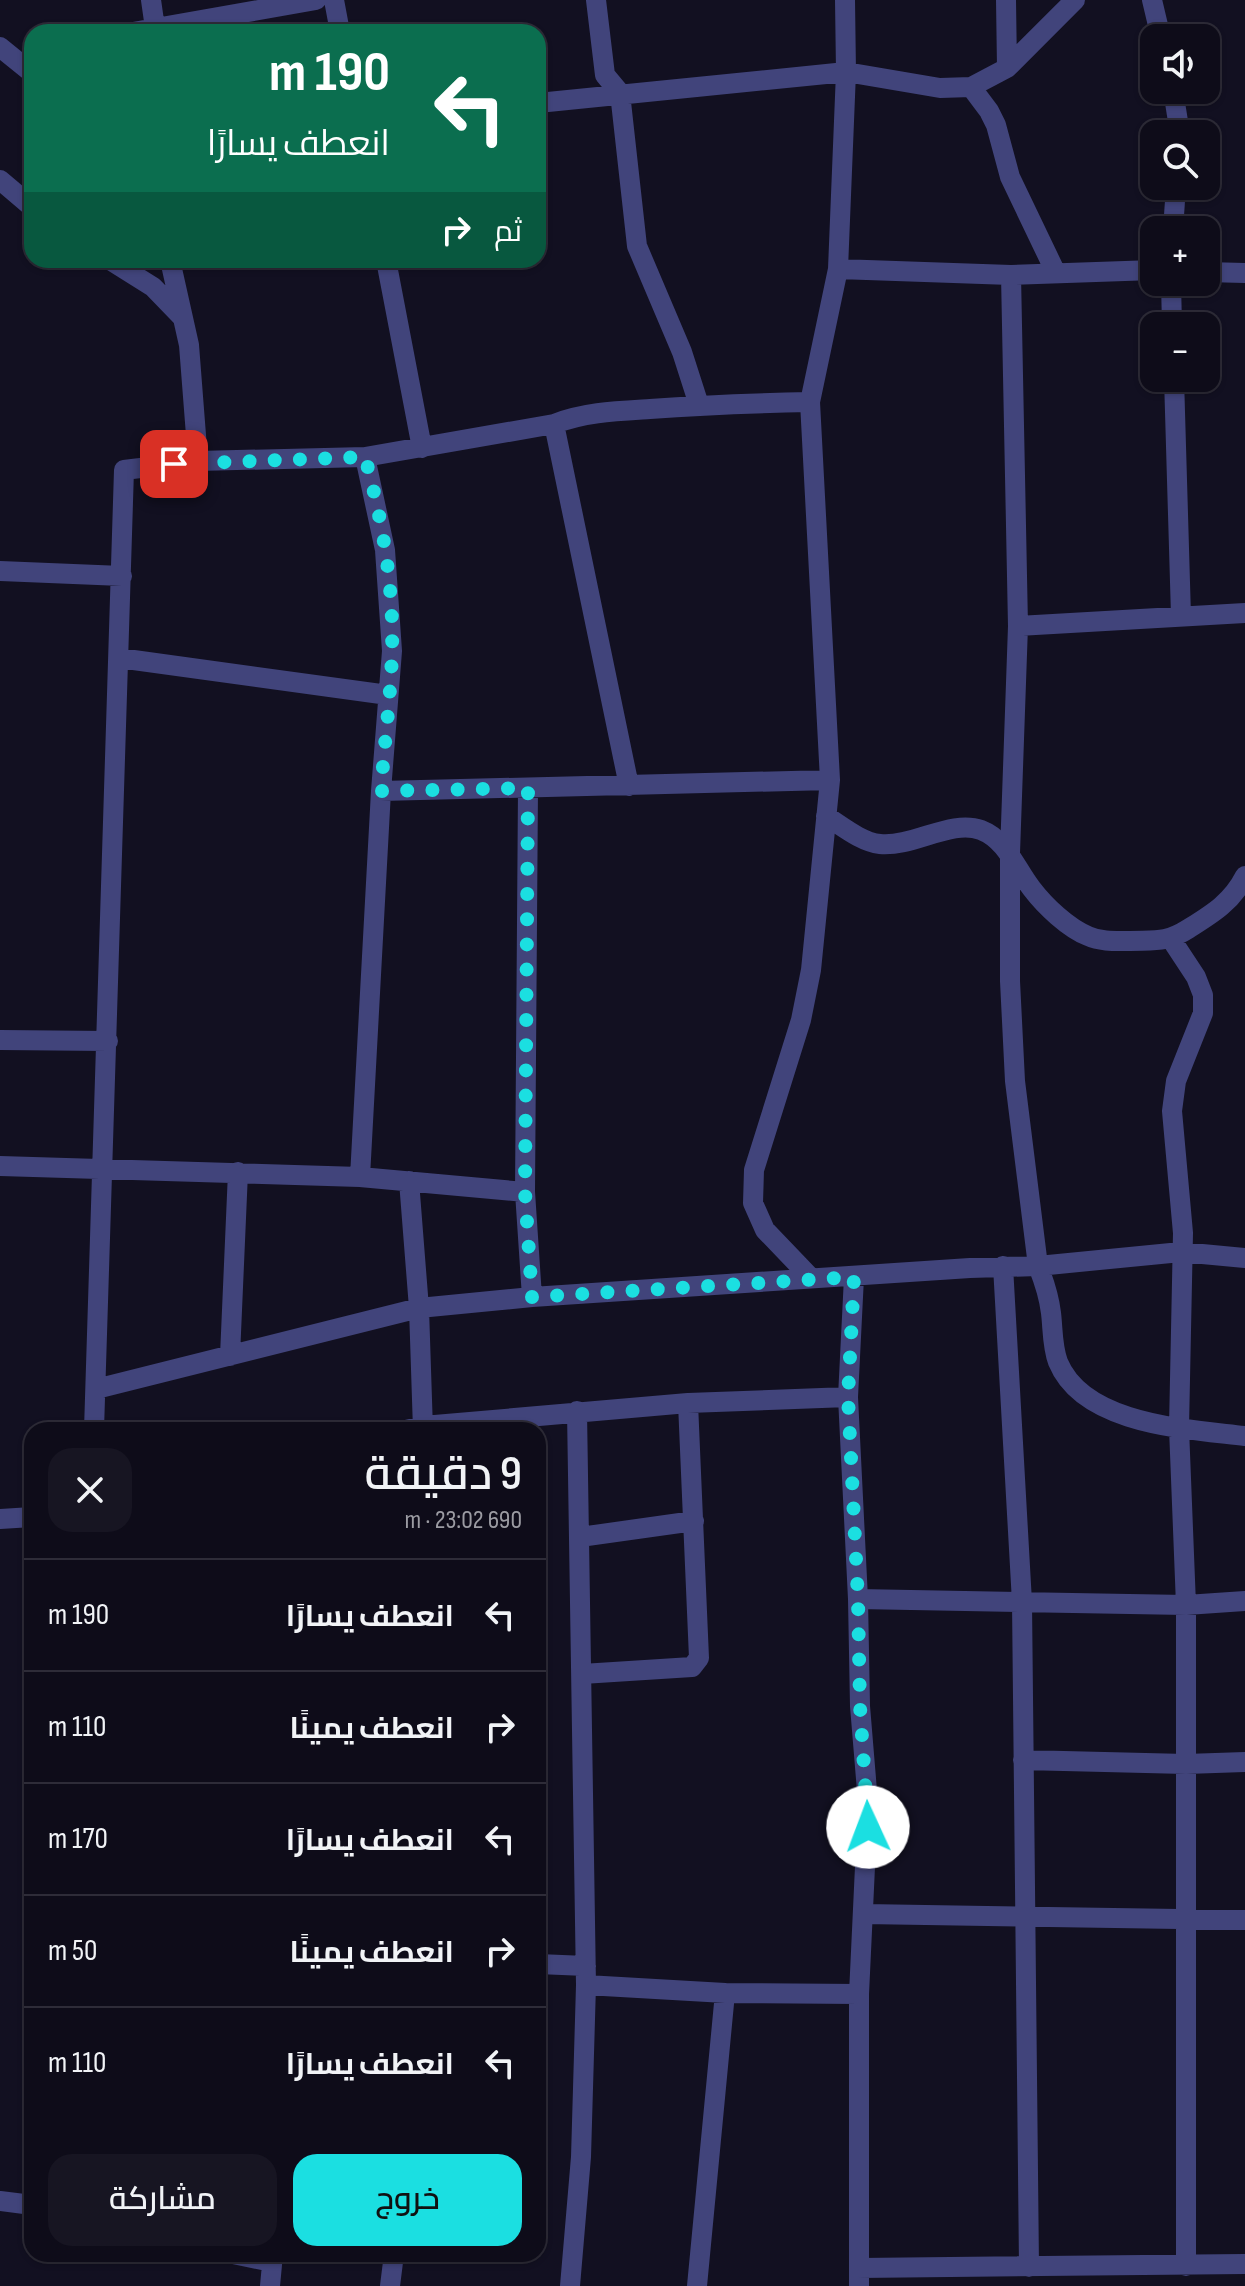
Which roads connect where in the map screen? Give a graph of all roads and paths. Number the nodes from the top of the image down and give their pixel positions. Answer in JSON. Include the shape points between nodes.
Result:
{"nodes":[{"id":1,"x":151,"y":0,"type":"edge"},
{"id":2,"x":316,"y":0,"type":"edge"},
{"id":3,"x":334,"y":0,"type":"edge"},
{"id":4,"x":596,"y":0,"type":"edge"},
{"id":5,"x":845,"y":0,"type":"edge"},
{"id":6,"x":1006,"y":0,"type":"edge"},
{"id":7,"x":1075,"y":0,"type":"edge"},
{"id":8,"x":1152,"y":0,"type":"edge"},
{"id":9,"x":271,"y":4,"type":"edge"},
{"id":10,"x":154,"y":24,"type":"edge"},
{"id":11,"x":174,"y":24,"type":"edge"},
{"id":12,"x":338,"y":24,"type":"edge"},
{"id":13,"x":1158,"y":24,"type":"edge"},
{"id":14,"x":5,"y":50,"type":"edge"},
{"id":15,"x":24,"y":66,"type":"edge"},
{"id":16,"x":1007,"y":68,"type":"junction"},
{"id":17,"x":846,"y":72,"type":"junction"},
{"id":18,"x":971,"y":87,"type":"junction"},
{"id":19,"x":620,"y":93,"type":"junction"},
{"id":20,"x":546,"y":102,"type":"edge"},
{"id":21,"x":0,"y":180,"type":"edge"},
{"id":22,"x":24,"y":200,"type":"edge"},
{"id":23,"x":123,"y":268,"type":"edge"},
{"id":24,"x":172,"y":268,"type":"edge"},
{"id":25,"x":388,"y":268,"type":"edge"},
{"id":26,"x":838,"y":269,"type":"junction"},
{"id":27,"x":1140,"y":270,"type":"edge"},
{"id":28,"x":1220,"y":272,"type":"edge"},
{"id":29,"x":1056,"y":273,"type":"junction"},
{"id":30,"x":1245,"y":273,"type":"edge"},
{"id":31,"x":1011,"y":275,"type":"junction"},
{"id":32,"x":182,"y":317,"type":"junction"},
{"id":33,"x":1174,"y":392,"type":"edge"},
{"id":34,"x":810,"y":402,"type":"junction"},
{"id":35,"x":699,"y":405,"type":"junction"},
{"id":36,"x":554,"y":424,"type":"junction"},
{"id":37,"x":422,"y":448,"type":"junction"},
{"id":38,"x":365,"y":457,"type":"junction"},
{"id":39,"x":198,"y":461,"type":"junction"},
{"id":40,"x":0,"y":571,"type":"edge"},
{"id":41,"x":122,"y":576,"type":"junction"},
{"id":42,"x":1245,"y":613,"type":"edge"},
{"id":43,"x":1181,"y":616,"type":"junction"},
{"id":44,"x":1018,"y":626,"type":"junction"},
{"id":45,"x":119,"y":658,"type":"junction"},
{"id":46,"x":388,"y":695,"type":"junction"},
{"id":47,"x":830,"y":780,"type":"junction"},
{"id":48,"x":629,"y":786,"type":"junction"},
{"id":49,"x":528,"y":788,"type":"junction"},
{"id":50,"x":381,"y":791,"type":"junction"},
{"id":51,"x":826,"y":816,"type":"junction"},
{"id":52,"x":1010,"y":853,"type":"junction"},
{"id":53,"x":1245,"y":876,"type":"edge"},
{"id":54,"x":1171,"y":939,"type":"junction"},
{"id":55,"x":0,"y":1040,"type":"edge"},
{"id":56,"x":108,"y":1041,"type":"junction"},
{"id":57,"x":0,"y":1166,"type":"edge"},
{"id":58,"x":104,"y":1168,"type":"junction"},
{"id":59,"x":238,"y":1172,"type":"junction"},
{"id":60,"x":360,"y":1177,"type":"junction"},
{"id":61,"x":409,"y":1181,"type":"junction"},
{"id":62,"x":525,"y":1192,"type":"junction"},
{"id":63,"x":1181,"y":1252,"type":"junction"},
{"id":64,"x":1245,"y":1258,"type":"edge"},
{"id":65,"x":1003,"y":1266,"type":"junction"},
{"id":66,"x":1038,"y":1266,"type":"junction"},
{"id":67,"x":854,"y":1277,"type":"junction"},
{"id":68,"x":812,"y":1279,"type":"junction"},
{"id":69,"x":532,"y":1297,"type":"junction"},
{"id":70,"x":419,"y":1308,"type":"junction"},
{"id":71,"x":230,"y":1356,"type":"junction"},
{"id":72,"x":96,"y":1389,"type":"junction"},
{"id":73,"x":848,"y":1397,"type":"junction"},
{"id":74,"x":688,"y":1403,"type":"junction"},
{"id":75,"x":577,"y":1411,"type":"junction"},
{"id":76,"x":94,"y":1422,"type":"edge"},
{"id":77,"x":417,"y":1422,"type":"edge"},
{"id":78,"x":479,"y":1422,"type":"edge"},
{"id":79,"x":1179,"y":1428,"type":"junction"},
{"id":80,"x":1245,"y":1436,"type":"edge"},
{"id":81,"x":24,"y":1518,"type":"edge"},
{"id":82,"x":0,"y":1519,"type":"edge"},
{"id":83,"x":694,"y":1521,"type":"junction"},
{"id":84,"x":580,"y":1537,"type":"junction"},
{"id":85,"x":858,"y":1599,"type":"junction"},
{"id":86,"x":1245,"y":1601,"type":"edge"},
{"id":87,"x":1022,"y":1602,"type":"junction"},
{"id":88,"x":1186,"y":1605,"type":"junction"},
{"id":89,"x":582,"y":1674,"type":"junction"},
{"id":90,"x":1023,"y":1760,"type":"junction"},
{"id":91,"x":1245,"y":1762,"type":"edge"},
{"id":92,"x":1186,"y":1764,"type":"junction"},
{"id":93,"x":864,"y":1914,"type":"junction"},
{"id":94,"x":1025,"y":1915,"type":"junction"},
{"id":95,"x":1186,"y":1919,"type":"junction"},
{"id":96,"x":1245,"y":1920,"type":"edge"},
{"id":97,"x":546,"y":1966,"type":"edge"},
{"id":98,"x":586,"y":1975,"type":"junction"},
{"id":99,"x":725,"y":1993,"type":"junction"},
{"id":100,"x":859,"y":1994,"type":"junction"},
{"id":101,"x":0,"y":2201,"type":"edge"},
{"id":102,"x":24,"y":2204,"type":"edge"},
{"id":103,"x":273,"y":2262,"type":"edge"},
{"id":104,"x":393,"y":2262,"type":"edge"},
{"id":105,"x":1245,"y":2264,"type":"edge"},
{"id":106,"x":1186,"y":2266,"type":"junction"},
{"id":107,"x":1029,"y":2267,"type":"junction"},
{"id":108,"x":1063,"y":2276,"type":"edge"},
{"id":109,"x":859,"y":2277,"type":"edge"},
{"id":110,"x":270,"y":2286,"type":"edge"},
{"id":111,"x":390,"y":2286,"type":"edge"},
{"id":112,"x":570,"y":2286,"type":"edge"},
{"id":113,"x":697,"y":2286,"type":"edge"}],
"edges":[{"from":1,"to":10,"type":"street"},
{"from":2,"to":9,"type":"street"},
{"from":3,"to":12,"type":"street"},
{"from":4,"to":19,"type":"street","via":[[605,75]]},
{"from":5,"to":17,"type":"street"},
{"from":6,"to":16,"type":"street"},
{"from":7,"to":16,"type":"street"},
{"from":8,"to":13,"type":"street"},
{"from":9,"to":11,"type":"street"},
{"from":14,"to":15,"type":"street"},
{"from":16,"to":18,"type":"street"},
{"from":17,"to":18,"type":"street","via":[[940,88]]},
{"from":17,"to":19,"type":"street"},
{"from":17,"to":26,"type":"street"},
{"from":18,"to":29,"type":"street","via":[[996,125],[1010,177]]},
{"from":19,"to":20,"type":"street"},
{"from":19,"to":35,"type":"street","via":[[637,246]]},
{"from":21,"to":22,"type":"street"},
{"from":23,"to":32,"type":"street","via":[[153,287]]},
{"from":24,"to":32,"type":"street"},
{"from":25,"to":37,"type":"street"},
{"from":26,"to":31,"type":"street"},
{"from":26,"to":34,"type":"street"},
{"from":27,"to":29,"type":"street"},
{"from":28,"to":30,"type":"street"},
{"from":29,"to":31,"type":"street"},
{"from":31,"to":44,"type":"street"},
{"from":32,"to":39,"type":"street"},
{"from":33,"to":43,"type":"street"},
{"from":34,"to":35,"type":"street"},
{"from":34,"to":47,"type":"street"},
{"from":35,"to":36,"type":"street","via":[[586,414]]},
{"from":36,"to":37,"type":"street"},
{"from":36,"to":48,"type":"street"},
{"from":37,"to":38,"type":"street"},
{"from":38,"to":39,"type":"street"},
{"from":38,"to":46,"type":"street","via":[[390,593]]},
{"from":39,"to":41,"type":"street","via":[[124,470]]},
{"from":40,"to":41,"type":"street"},
{"from":41,"to":45,"type":"street"},
{"from":42,"to":43,"type":"street"},
{"from":43,"to":44,"type":"street"},
{"from":44,"to":52,"type":"street"},
{"from":45,"to":46,"type":"street"},
{"from":45,"to":56,"type":"street"},
{"from":46,"to":50,"type":"street"},
{"from":47,"to":48,"type":"street"},
{"from":47,"to":51,"type":"street"},
{"from":48,"to":49,"type":"street"},
{"from":49,"to":50,"type":"street"},
{"from":49,"to":62,"type":"street"},
{"from":50,"to":60,"type":"street"},
{"from":51,"to":52,"type":"street","via":[[877,844],[904,844],[971,827],[985,831]]},
{"from":51,"to":68,"type":"street","via":[[811,970],[754,1170],[753,1203],[765,1230]]},
{"from":52,"to":54,"type":"street","via":[[1032,890],[1088,936],[1113,941]]},
{"from":52,"to":66,"type":"street","via":[[1015,1081]]},
{"from":53,"to":54,"type":"street","via":[[1222,907]]},
{"from":54,"to":63,"type":"street","via":[[1203,995],[1203,1013],[1176,1081],[1172,1111]]},
{"from":55,"to":56,"type":"street"},
{"from":56,"to":58,"type":"street"},
{"from":57,"to":58,"type":"street"},
{"from":58,"to":59,"type":"street"},
{"from":58,"to":72,"type":"street"},
{"from":59,"to":60,"type":"street"},
{"from":59,"to":71,"type":"street"},
{"from":60,"to":61,"type":"street"},
{"from":61,"to":62,"type":"street"},
{"from":61,"to":70,"type":"street"},
{"from":62,"to":69,"type":"street"},
{"from":63,"to":64,"type":"street"},
{"from":63,"to":66,"type":"street"},
{"from":63,"to":79,"type":"street"},
{"from":65,"to":66,"type":"street"},
{"from":65,"to":67,"type":"street"},
{"from":65,"to":87,"type":"street"},
{"from":66,"to":79,"type":"street","via":[[1059,1365],[1072,1382],[1116,1413]]},
{"from":67,"to":68,"type":"street"},
{"from":67,"to":73,"type":"street"},
{"from":68,"to":69,"type":"street"},
{"from":69,"to":70,"type":"street"},
{"from":70,"to":71,"type":"street"},
{"from":70,"to":77,"type":"street"},
{"from":71,"to":72,"type":"street"},
{"from":72,"to":76,"type":"street"},
{"from":73,"to":74,"type":"street"},
{"from":73,"to":85,"type":"street"},
{"from":74,"to":75,"type":"street"},
{"from":74,"to":83,"type":"street"},
{"from":75,"to":78,"type":"street"},
{"from":75,"to":84,"type":"street"},
{"from":79,"to":80,"type":"street"},
{"from":79,"to":88,"type":"street"},
{"from":81,"to":82,"type":"street"},
{"from":83,"to":84,"type":"street"},
{"from":83,"to":89,"type":"street","via":[[699,1658],[692,1667]]},
{"from":84,"to":89,"type":"street"},
{"from":85,"to":87,"type":"street"},
{"from":85,"to":93,"type":"street","via":[[868,1803]]},
{"from":86,"to":88,"type":"street"},
{"from":87,"to":88,"type":"street"},
{"from":87,"to":90,"type":"street"},
{"from":88,"to":92,"type":"street"},
{"from":89,"to":98,"type":"street"},
{"from":90,"to":92,"type":"street"},
{"from":90,"to":94,"type":"street"},
{"from":91,"to":92,"type":"street"},
{"from":92,"to":95,"type":"street"},
{"from":93,"to":94,"type":"street"},
{"from":93,"to":100,"type":"street"},
{"from":94,"to":95,"type":"street"},
{"from":94,"to":107,"type":"street"},
{"from":95,"to":96,"type":"street"},
{"from":95,"to":106,"type":"street"},
{"from":97,"to":98,"type":"street"},
{"from":98,"to":99,"type":"street"},
{"from":98,"to":112,"type":"street","via":[[581,2157]]},
{"from":99,"to":100,"type":"street"},
{"from":99,"to":113,"type":"street"},
{"from":100,"to":109,"type":"street"},
{"from":101,"to":102,"type":"street"},
{"from":103,"to":110,"type":"street"},
{"from":104,"to":111,"type":"street"},
{"from":105,"to":106,"type":"street"},
{"from":106,"to":108,"type":"street"},
{"from":107,"to":108,"type":"street"},
{"from":107,"to":109,"type":"street"}]}
